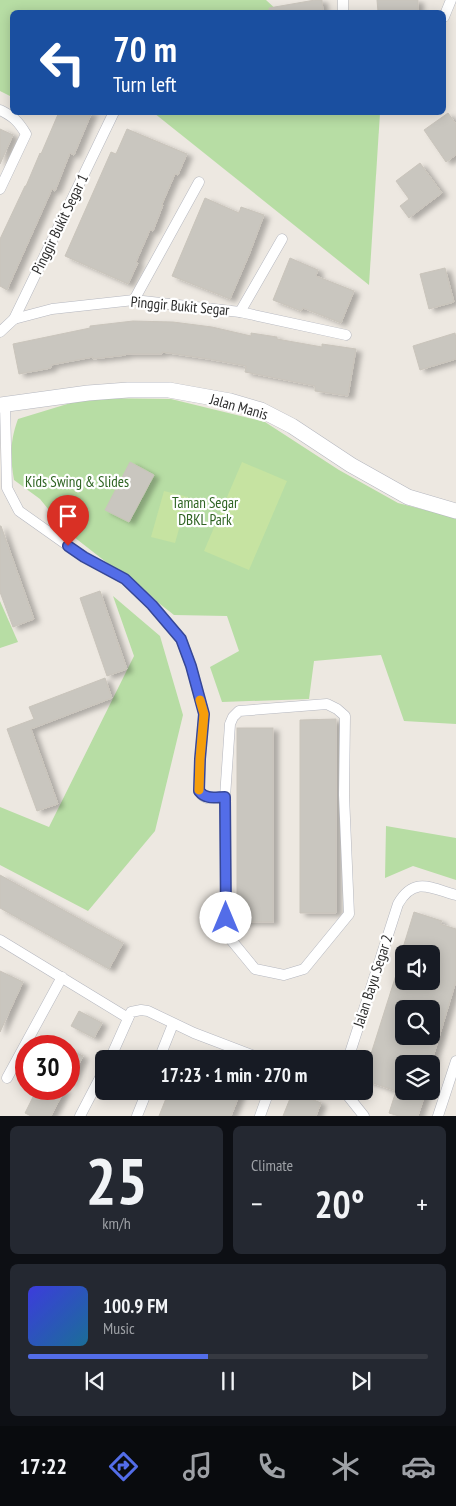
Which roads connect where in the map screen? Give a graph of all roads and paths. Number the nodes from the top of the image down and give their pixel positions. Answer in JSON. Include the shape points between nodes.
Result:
{"nodes":[{"id":1,"x":0,"y":110,"type":"edge"},
{"id":2,"x":113,"y":115,"type":"edge"},
{"id":3,"x":199,"y":182,"type":"dead end"},
{"id":4,"x":0,"y":189,"type":"edge"},
{"id":5,"x":282,"y":239,"type":"dead end"},
{"id":6,"x":134,"y":300,"type":"junction"},
{"id":7,"x":240,"y":312,"type":"junction"},
{"id":8,"x":14,"y":319,"type":"junction"},
{"id":9,"x":0,"y":332,"type":"edge"},
{"id":10,"x":346,"y":335,"type":"dead end"},
{"id":11,"x":2,"y":405,"type":"edge"},
{"id":12,"x":456,"y":511,"type":"edge"},
{"id":13,"x":225,"y":797,"type":"junction"},
{"id":14,"x":456,"y":896,"type":"edge"},
{"id":15,"x":0,"y":940,"type":"edge"},
{"id":16,"x":62,"y":977,"type":"junction"},
{"id":17,"x":129,"y":1015,"type":"junction"},
{"id":18,"x":173,"y":1024,"type":"junction"},
{"id":19,"x":114,"y":1050,"type":"edge"},
{"id":20,"x":163,"y":1050,"type":"edge"},
{"id":21,"x":238,"y":1050,"type":"edge"},
{"id":22,"x":351,"y":1050,"type":"edge"},
{"id":23,"x":456,"y":1061,"type":"edge"},
{"id":24,"x":7,"y":1078,"type":"dead end"},
{"id":25,"x":95,"y":1087,"type":"edge"},
{"id":26,"x":143,"y":1100,"type":"edge"},
{"id":27,"x":266,"y":1100,"type":"edge"},
{"id":28,"x":351,"y":1100,"type":"edge"},
{"id":29,"x":80,"y":1116,"type":"edge"},
{"id":30,"x":137,"y":1116,"type":"edge"},
{"id":31,"x":260,"y":1116,"type":"edge"},
{"id":32,"x":364,"y":1116,"type":"edge"},
{"id":33,"x":438,"y":1116,"type":"edge"}],
"edges":[{"from":1,"to":4,"type":"street","via":[[14,117],[26,134]]},
{"from":2,"to":8,"type":"street","name":"Pinggir Bukit Segar 1"},
{"from":3,"to":6,"type":"street"},
{"from":5,"to":7,"type":"street"},
{"from":6,"to":7,"type":"street","name":"Pinggir Bukit Segar"},
{"from":6,"to":8,"type":"street","name":"Pinggir Bukit Segar","via":[[52,309]]},
{"from":7,"to":10,"type":"street","name":"Pinggir Bukit Segar"},
{"from":8,"to":9,"type":"street","name":"Pinggir Bukit Segar 1"},
{"from":11,"to":12,"type":"street","name":"Jalan Manis","via":[[128,390],[169,390],[230,401],[261,410],[292,426],[408,497]]},
{"from":11,"to":13,"type":"street","via":[[7,488],[19,511],[84,557],[125,579],[181,639],[204,714],[199,791],[207,798]]},
{"from":13,"to":13,"type":"street","via":[[230,724],[239,712],[327,704],[345,716],[344,795],[349,914],[304,969],[284,975],[255,969],[232,941],[226,918]]},
{"from":14,"to":22,"type":"street","name":"Jalan Bayu Segar 2","via":[[424,886],[413,887],[403,896]]},
{"from":15,"to":16,"type":"street"},
{"from":16,"to":17,"type":"street"},
{"from":16,"to":24,"type":"street"},
{"from":17,"to":18,"type":"street","via":[[148,1011]]},
{"from":17,"to":19,"type":"street"},
{"from":18,"to":20,"type":"street"},
{"from":18,"to":21,"type":"street"},
{"from":23,"to":33,"type":"street"},
{"from":25,"to":29,"type":"street"},
{"from":26,"to":30,"type":"street"},
{"from":27,"to":31,"type":"street"},
{"from":28,"to":32,"type":"street"}]}
